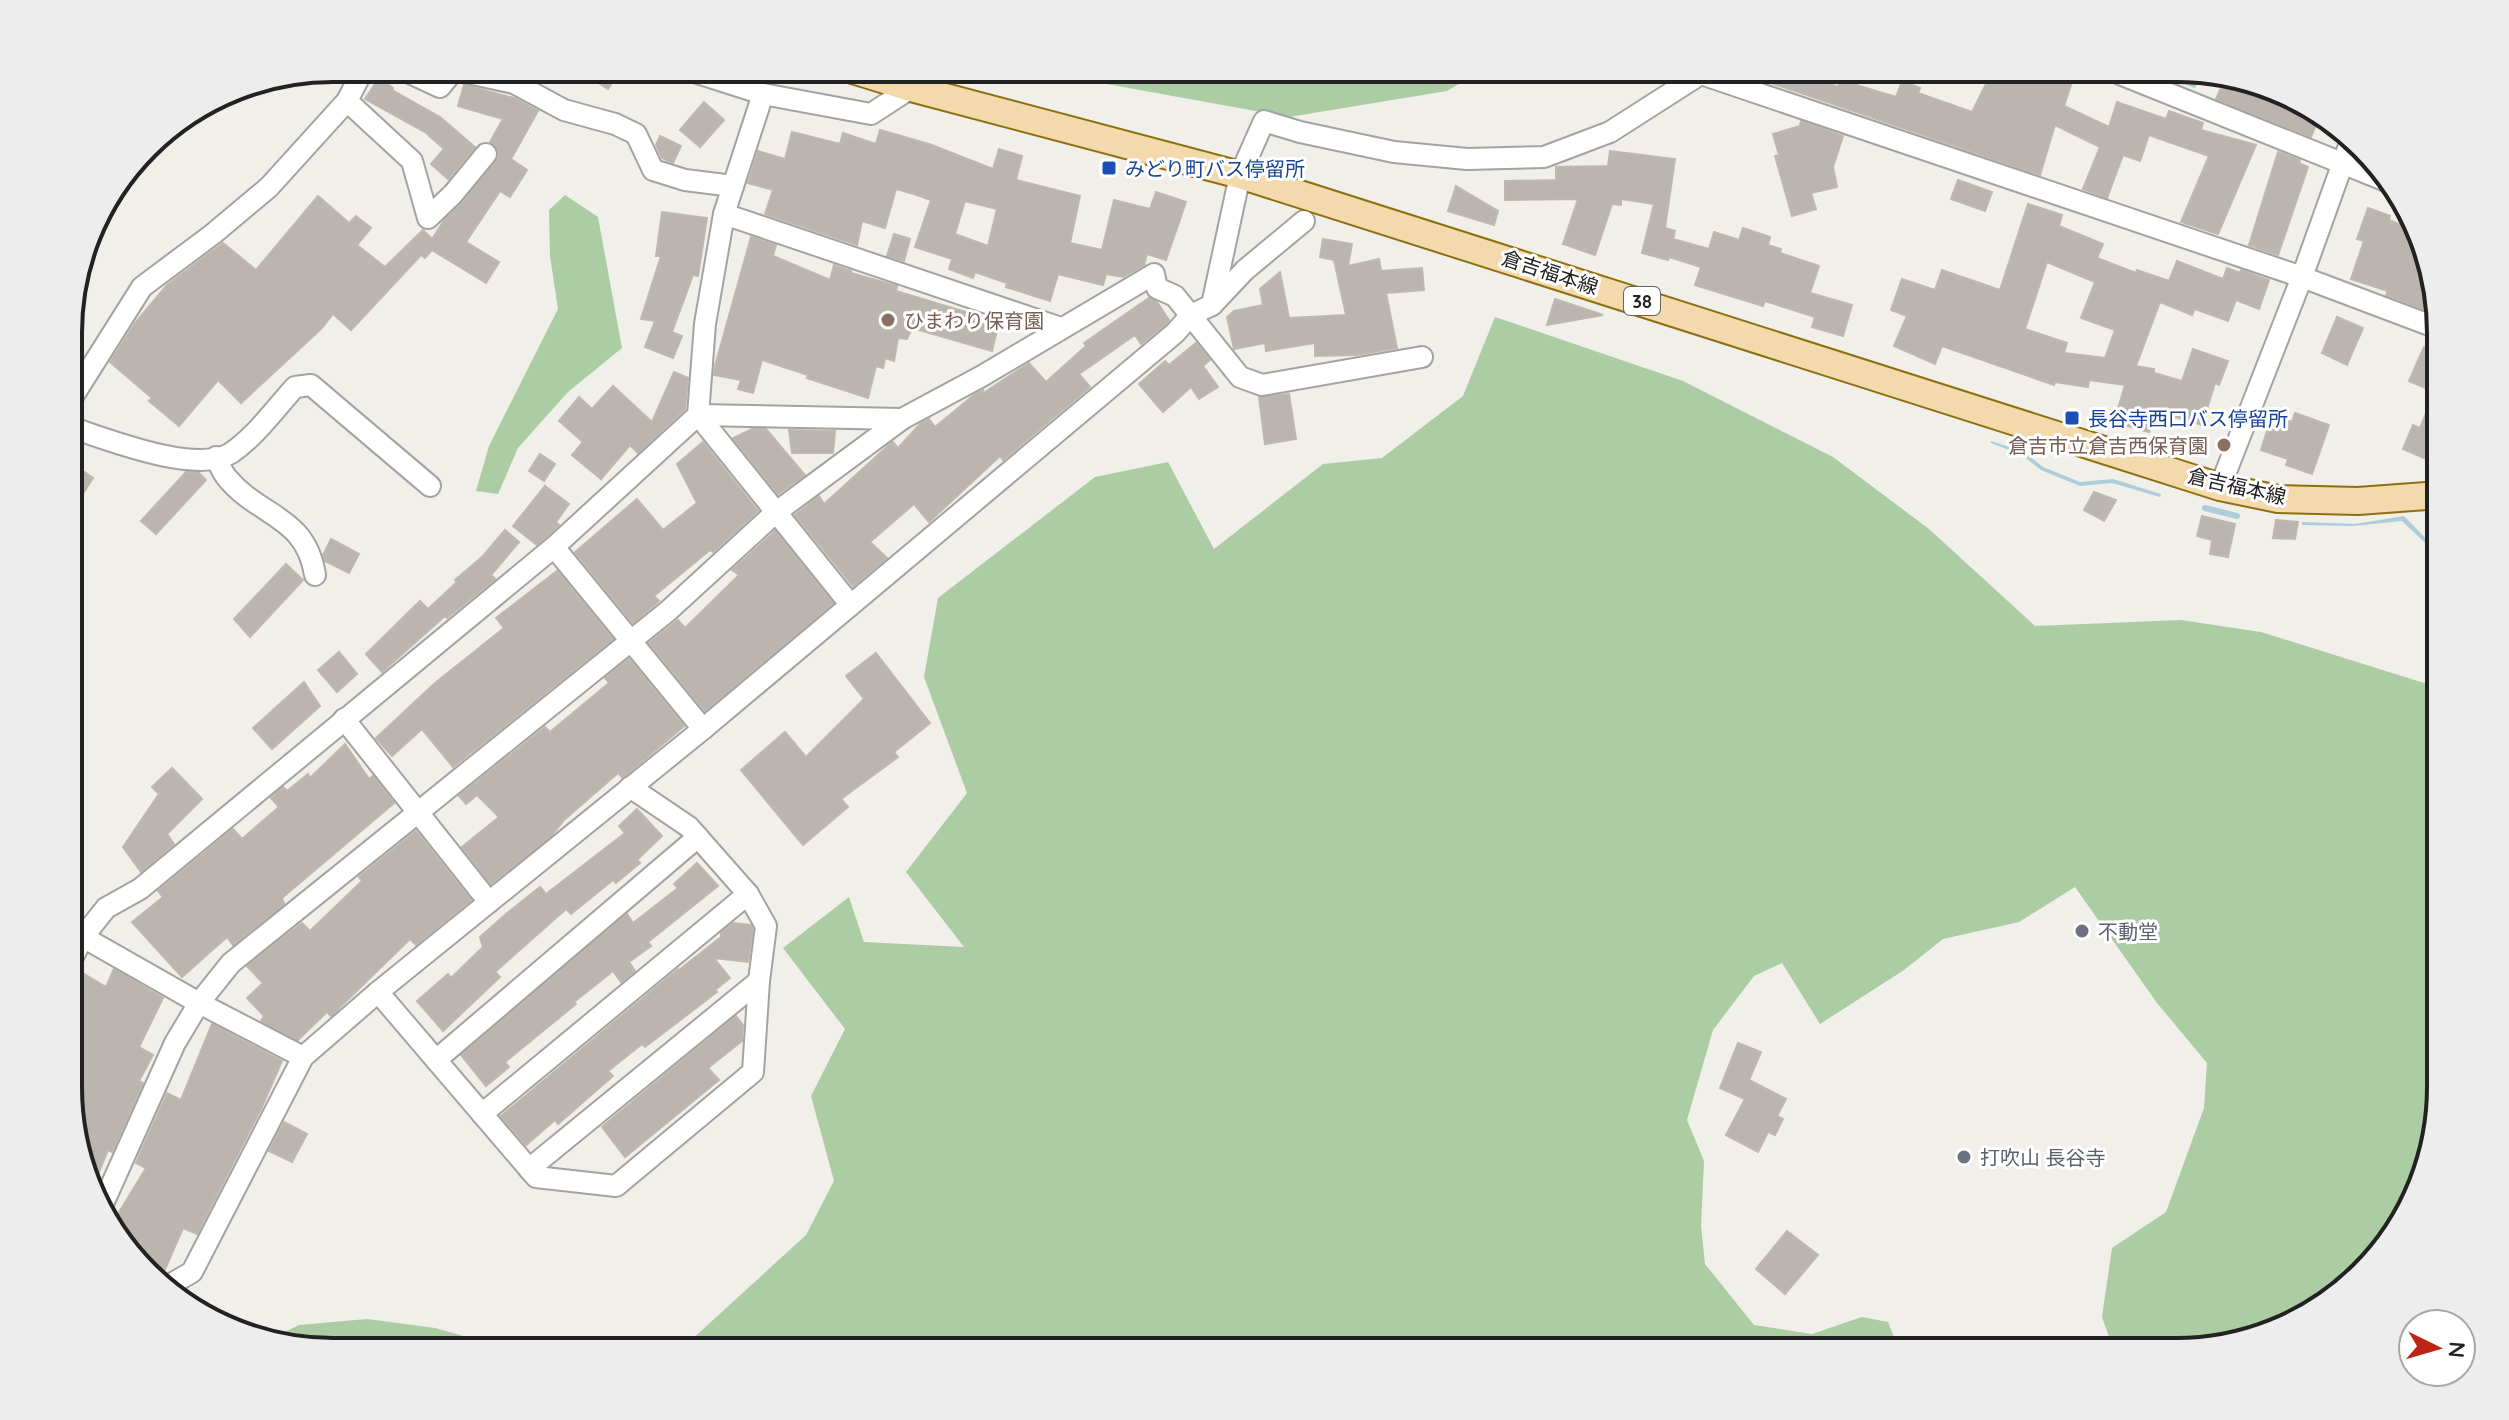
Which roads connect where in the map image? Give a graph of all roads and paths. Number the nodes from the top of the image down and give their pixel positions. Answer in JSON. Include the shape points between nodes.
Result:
{"nodes":[{"id":1,"x":1688,"y":82,"type":"edge"},
{"id":2,"x":1739,"y":82,"type":"edge"},
{"id":3,"x":2140,"y":82,"type":"edge"},
{"id":4,"x":356,"y":83,"type":"edge"},
{"id":5,"x":514,"y":83,"type":"edge"},
{"id":6,"x":728,"y":83,"type":"edge"},
{"id":7,"x":901,"y":83,"type":"edge"},
{"id":8,"x":922,"y":83,"type":"edge"},
{"id":9,"x":763,"y":94,"type":"junction"},
{"id":10,"x":347,"y":101,"type":"junction"},
{"id":11,"x":2347,"y":151,"type":"edge"},
{"id":12,"x":486,"y":154,"type":"dead end"},
{"id":13,"x":2342,"y":164,"type":"junction"},
{"id":14,"x":1240,"y":175,"type":"junction"},
{"id":15,"x":2370,"y":175,"type":"edge"},
{"id":16,"x":733,"y":186,"type":"junction"},
{"id":17,"x":724,"y":214,"type":"junction"},
{"id":18,"x":1304,"y":221,"type":"dead end"},
{"id":19,"x":2302,"y":277,"type":"junction"},
{"id":20,"x":1212,"y":305,"type":"junction"},
{"id":21,"x":1191,"y":315,"type":"junction"},
{"id":22,"x":2426,"y":324,"type":"edge"},
{"id":23,"x":1061,"y":328,"type":"junction"},
{"id":24,"x":1422,"y":357,"type":"dead end"},
{"id":25,"x":82,"y":382,"type":"edge"},
{"id":26,"x":698,"y":415,"type":"junction"},
{"id":27,"x":902,"y":419,"type":"junction"},
{"id":28,"x":82,"y":431,"type":"edge"},
{"id":29,"x":216,"y":457,"type":"junction"},
{"id":30,"x":430,"y":486,"type":"dead end"},
{"id":31,"x":2220,"y":487,"type":"junction"},
{"id":32,"x":2426,"y":496,"type":"edge"},
{"id":33,"x":775,"y":513,"type":"junction"},
{"id":34,"x":554,"y":547,"type":"junction"},
{"id":35,"x":315,"y":575,"type":"dead end"},
{"id":36,"x":850,"y":604,"type":"junction"},
{"id":37,"x":630,"y":642,"type":"junction"},
{"id":38,"x":344,"y":719,"type":"junction"},
{"id":39,"x":703,"y":729,"type":"junction"},
{"id":40,"x":630,"y":787,"type":"junction"},
{"id":41,"x":417,"y":811,"type":"junction"},
{"id":42,"x":698,"y":837,"type":"junction"},
{"id":43,"x":748,"y":894,"type":"junction"},
{"id":44,"x":489,"y":902,"type":"junction"},
{"id":45,"x":83,"y":937,"type":"joint"},
{"id":46,"x":759,"y":981,"type":"junction"},
{"id":47,"x":378,"y":992,"type":"junction"},
{"id":48,"x":199,"y":1003,"type":"junction"},
{"id":49,"x":303,"y":1057,"type":"junction"},
{"id":50,"x":436,"y":1060,"type":"junction"},
{"id":51,"x":482,"y":1114,"type":"junction"},
{"id":52,"x":529,"y":1169,"type":"junction"},
{"id":53,"x":107,"y":1195,"type":"edge"},
{"id":54,"x":175,"y":1282,"type":"edge"}],
"edges":[{"from":1,"to":14,"type":"street","via":[[1610,132],[1544,157],[1467,159],[1394,152],[1264,121]]},
{"from":2,"to":19,"type":"street"},
{"from":3,"to":13,"type":"street"},
{"from":4,"to":10,"type":"street"},
{"from":5,"to":16,"type":"street","via":[[564,110],[636,134],[653,170]]},
{"from":6,"to":9,"type":"street"},
{"from":7,"to":9,"type":"street","via":[[871,114]]},
{"from":8,"to":14,"type":"main road","name":"倉吉福本線","number":"38"},
{"from":9,"to":16,"type":"street"},
{"from":10,"to":12,"type":"street","via":[[412,161],[428,218]]},
{"from":10,"to":25,"type":"street","via":[[269,187],[142,287]]},
{"from":11,"to":13,"type":"street"},
{"from":13,"to":15,"type":"street"},
{"from":13,"to":19,"type":"street"},
{"from":14,"to":20,"type":"street"},
{"from":14,"to":31,"type":"main road","name":"倉吉福本線","number":"38"},
{"from":16,"to":17,"type":"street"},
{"from":17,"to":23,"type":"street"},
{"from":17,"to":26,"type":"street","via":[[705,324]]},
{"from":18,"to":20,"type":"street"},
{"from":19,"to":22,"type":"street"},
{"from":19,"to":31,"type":"street"},
{"from":20,"to":21,"type":"street"},
{"from":21,"to":23,"type":"street","via":[[1175,296],[1157,288],[1154,274]]},
{"from":21,"to":24,"type":"street","via":[[1240,377],[1262,385]]},
{"from":21,"to":36,"type":"street"},
{"from":23,"to":27,"type":"street"},
{"from":26,"to":27,"type":"street"},
{"from":26,"to":33,"type":"street"},
{"from":26,"to":34,"type":"street"},
{"from":27,"to":33,"type":"street"},
{"from":28,"to":29,"type":"street","via":[[159,456]]},
{"from":29,"to":30,"type":"street","via":[[228,455],[254,433],[295,387],[311,385]]},
{"from":29,"to":35,"type":"street","via":[[238,490],[296,534],[311,553]]},
{"from":31,"to":32,"type":"main road","name":"倉吉福本線","number":"38","via":[[2278,499]]},
{"from":33,"to":36,"type":"street"},
{"from":33,"to":37,"type":"street"},
{"from":34,"to":37,"type":"street"},
{"from":34,"to":38,"type":"street"},
{"from":36,"to":39,"type":"street"},
{"from":37,"to":39,"type":"street"},
{"from":37,"to":41,"type":"street"},
{"from":38,"to":41,"type":"street"},
{"from":38,"to":45,"type":"street","via":[[140,889],[106,908]]},
{"from":39,"to":40,"type":"street"},
{"from":40,"to":42,"type":"street"},
{"from":40,"to":44,"type":"street"},
{"from":41,"to":44,"type":"street"},
{"from":41,"to":48,"type":"street","via":[[231,963]]},
{"from":42,"to":43,"type":"street"},
{"from":42,"to":50,"type":"street"},
{"from":43,"to":46,"type":"street","via":[[766,926]]},
{"from":43,"to":51,"type":"street"},
{"from":44,"to":47,"type":"street"},
{"from":45,"to":48,"type":"street"},
{"from":46,"to":52,"type":"street"},
{"from":46,"to":52,"type":"street","via":[[753,1072],[616,1186],[536,1177]]},
{"from":47,"to":49,"type":"street"},
{"from":47,"to":50,"type":"street"},
{"from":48,"to":49,"type":"street"},
{"from":48,"to":53,"type":"street","via":[[175,1043]]},
{"from":49,"to":54,"type":"street","via":[[192,1272]]},
{"from":50,"to":51,"type":"street"},
{"from":51,"to":52,"type":"street"}]}
